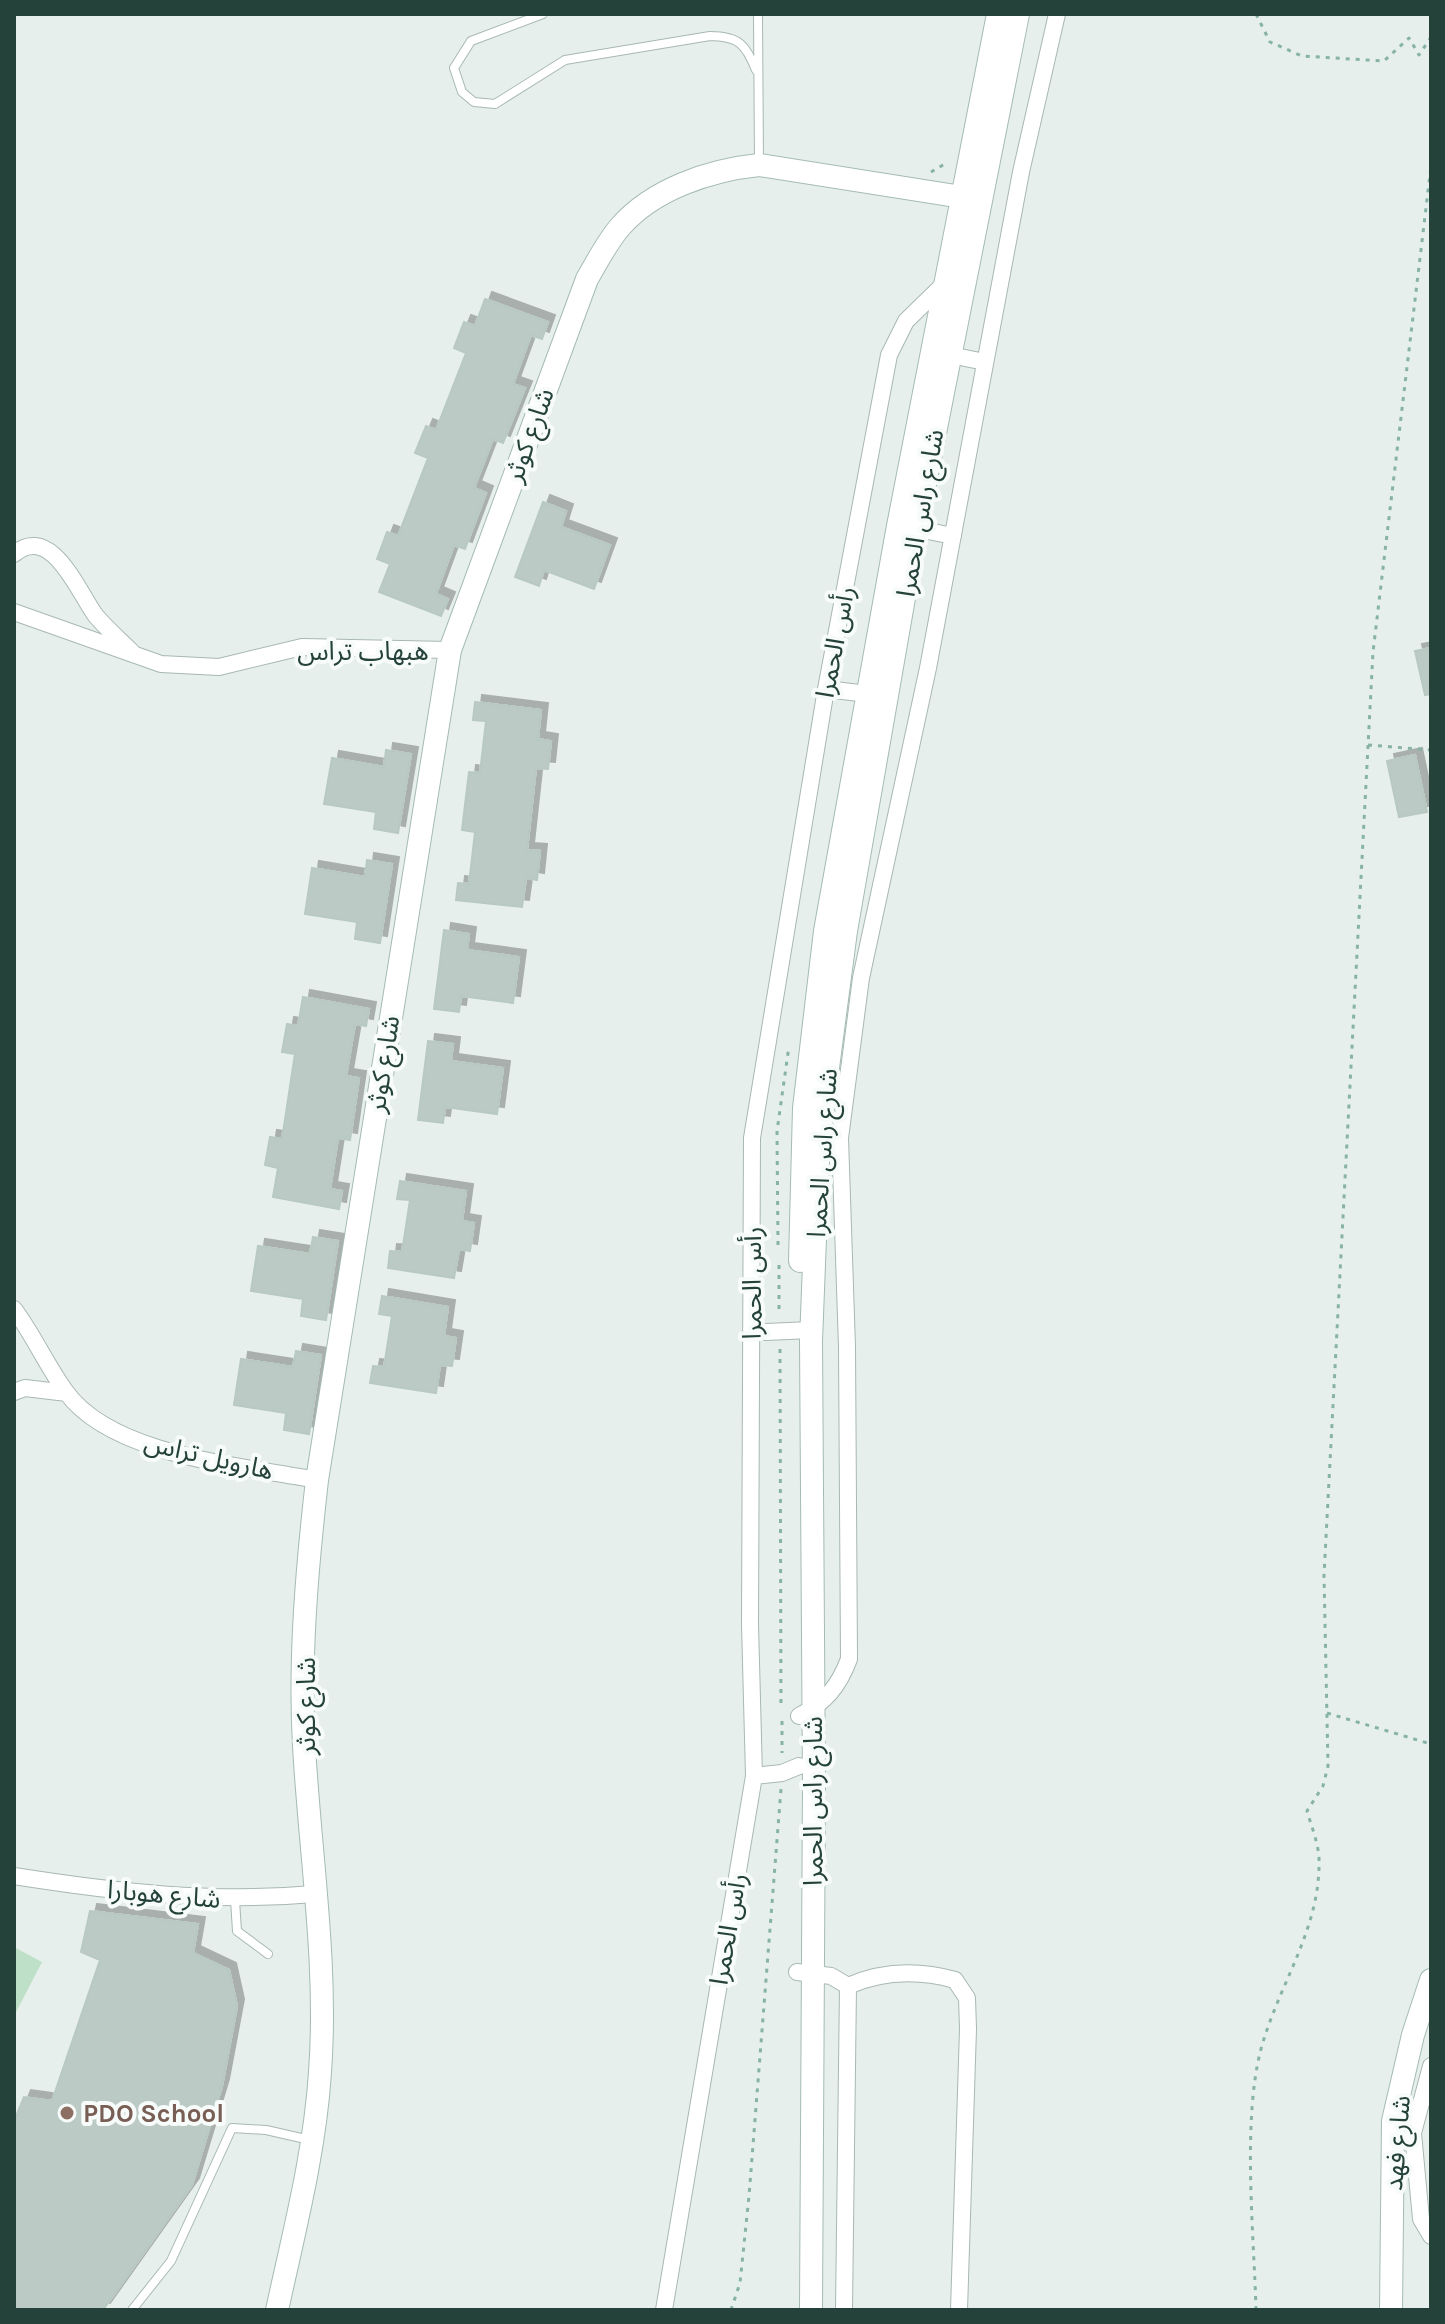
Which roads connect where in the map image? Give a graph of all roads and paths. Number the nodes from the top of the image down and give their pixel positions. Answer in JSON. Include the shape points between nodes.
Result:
{"nodes":[{"id":1,"x":543,"y":14,"type":"edge"},
{"id":2,"x":758,"y":14,"type":"edge"},
{"id":3,"x":998,"y":14,"type":"edge"},
{"id":4,"x":1018,"y":14,"type":"edge"},
{"id":5,"x":1057,"y":14,"type":"edge"},
{"id":6,"x":1256,"y":14,"type":"edge"},
{"id":7,"x":1431,"y":37,"type":"edge"},
{"id":8,"x":756,"y":70,"type":"junction"},
{"id":9,"x":759,"y":165,"type":"junction"},
{"id":10,"x":1431,"y":166,"type":"edge"},
{"id":11,"x":972,"y":199,"type":"junction"},
{"id":12,"x":946,"y":282,"type":"junction"},
{"id":13,"x":941,"y":354,"type":"junction"},
{"id":14,"x":985,"y":362,"type":"junction"},
{"id":15,"x":907,"y":527,"type":"junction"},
{"id":16,"x":953,"y":536,"type":"junction"},
{"id":17,"x":14,"y":554,"type":"edge"},
{"id":18,"x":14,"y":612,"type":"edge"},
{"id":19,"x":450,"y":650,"type":"junction"},
{"id":20,"x":136,"y":656,"type":"junction"},
{"id":21,"x":826,"y":689,"type":"junction"},
{"id":22,"x":878,"y":696,"type":"junction"},
{"id":23,"x":1368,"y":745,"type":"junction"},
{"id":24,"x":1431,"y":750,"type":"edge"},
{"id":25,"x":821,"y":1136,"type":"junction"},
{"id":26,"x":14,"y":1309,"type":"edge"},
{"id":27,"x":751,"y":1329,"type":"junction"},
{"id":28,"x":805,"y":1330,"type":"junction"},
{"id":29,"x":14,"y":1392,"type":"edge"},
{"id":30,"x":67,"y":1393,"type":"junction"},
{"id":31,"x":317,"y":1480,"type":"junction"},
{"id":32,"x":806,"y":1713,"type":"junction"},
{"id":33,"x":1327,"y":1713,"type":"junction"},
{"id":34,"x":1431,"y":1744,"type":"edge"},
{"id":35,"x":806,"y":1763,"type":"junction"},
{"id":36,"x":754,"y":1776,"type":"junction"},
{"id":37,"x":14,"y":1876,"type":"edge"},
{"id":38,"x":314,"y":1894,"type":"junction"},
{"id":39,"x":235,"y":1900,"type":"junction"},
{"id":40,"x":268,"y":1954,"type":"dead end"},
{"id":41,"x":804,"y":1973,"type":"junction"},
{"id":42,"x":1431,"y":1980,"type":"edge"},
{"id":43,"x":848,"y":1986,"type":"junction"},
{"id":44,"x":1431,"y":2066,"type":"edge"},
{"id":45,"x":311,"y":2140,"type":"junction"},
{"id":46,"x":1431,"y":2236,"type":"edge"},
{"id":47,"x":132,"y":2310,"type":"edge"},
{"id":48,"x":277,"y":2310,"type":"edge"},
{"id":49,"x":664,"y":2310,"type":"edge"},
{"id":50,"x":796,"y":2310,"type":"edge"},
{"id":51,"x":811,"y":2310,"type":"edge"},
{"id":52,"x":844,"y":2310,"type":"edge"},
{"id":53,"x":959,"y":2310,"type":"edge"},
{"id":54,"x":1256,"y":2310,"type":"edge"},
{"id":55,"x":1391,"y":2310,"type":"edge"}],
"edges":[{"from":1,"to":8,"type":"lane","via":[[471,41],[454,68],[462,92],[474,102],[495,104],[565,60],[710,36],[730,36],[746,45]]},
{"from":2,"to":8,"type":"lane"},
{"from":3,"to":11,"type":"street","name":"شارع راس الحمرا"},
{"from":4,"to":11,"type":"street","name":"شارع راس الحمرا"},
{"from":5,"to":14,"type":"street"},
{"from":6,"to":7,"type":"path","via":[[1270,42],[1302,56],[1384,61],[1409,38],[1419,55]]},
{"from":8,"to":9,"type":"lane"},
{"from":9,"to":11,"type":"street","name":"شارع كوثر"},
{"from":9,"to":19,"type":"street","name":"شارع كوثر","via":[[733,167],[663,192],[620,226],[587,279]]},
{"from":10,"to":23,"type":"path","via":[[1373,652]]},
{"from":11,"to":12,"type":"street","name":"شارع راس الحمرا"},
{"from":11,"to":13,"type":"street","name":"شارع راس الحمرا"},
{"from":12,"to":13,"type":"street","name":"شارع راس الحمرا"},
{"from":12,"to":21,"type":"street","name":"رأس الحمرا","via":[[906,321],[889,355]]},
{"from":13,"to":14,"type":"street"},
{"from":13,"to":15,"type":"street","name":"شارع راس الحمرا"},
{"from":14,"to":16,"type":"street"},
{"from":15,"to":16,"type":"street"},
{"from":15,"to":22,"type":"street","name":"شارع راس الحمرا"},
{"from":16,"to":25,"type":"street","via":[[861,978]]},
{"from":17,"to":20,"type":"street","via":[[38,547],[63,560],[98,618]]},
{"from":18,"to":20,"type":"street","name":"هبهاب تراس"},
{"from":19,"to":20,"type":"street","name":"هبهاب تراس","via":[[302,647],[219,667],[161,664]]},
{"from":19,"to":31,"type":"street","name":"شارع كوثر"},
{"from":21,"to":22,"type":"street"},
{"from":21,"to":27,"type":"street","name":"رأس الحمرا","via":[[752,1138]]},
{"from":22,"to":25,"type":"street","name":"شارع راس الحمرا","via":[[825,931]]},
{"from":23,"to":24,"type":"path"},
{"from":23,"to":33,"type":"path","via":[[1324,1575]]},
{"from":25,"to":28,"type":"street","name":"شارع راس الحمرا"},
{"from":25,"to":32,"type":"street","via":[[847,1347],[849,1659],[839,1686]]},
{"from":26,"to":30,"type":"street","name":"هارويل تراس"},
{"from":27,"to":28,"type":"street"},
{"from":27,"to":36,"type":"street","name":"رأس الحمرا"},
{"from":28,"to":32,"type":"street","name":"شارع راس الحمرا"},
{"from":29,"to":30,"type":"street","via":[[25,1388]]},
{"from":30,"to":31,"type":"street","name":"هارويل تراس","via":[[98,1423],[156,1447]]},
{"from":31,"to":38,"type":"street","name":"شارع كوثر","via":[[307,1571],[304,1742]]},
{"from":32,"to":35,"type":"street","name":"شارع راس الحمرا"},
{"from":33,"to":34,"type":"path"},
{"from":33,"to":54,"type":"path","via":[[1328,1766],[1307,1811],[1319,1854],[1318,1881],[1305,1942],[1261,2048],[1252,2114]]},
{"from":35,"to":36,"type":"street"},
{"from":35,"to":41,"type":"street","name":"شارع راس الحمرا"},
{"from":36,"to":49,"type":"street","name":"رأس الحمرا"},
{"from":37,"to":39,"type":"street","name":"شارع هوبارا","via":[[165,1898]]},
{"from":38,"to":39,"type":"street","name":"شارع هوبارا"},
{"from":38,"to":45,"type":"street","name":"شارع كوثر","via":[[321,1975],[320,2073]]},
{"from":39,"to":40,"type":"lane","via":[[237,1931]]},
{"from":41,"to":43,"type":"street","via":[[831,1976]]},
{"from":41,"to":50,"type":"street","name":"شارع راس الحمرا"},
{"from":41,"to":51,"type":"street","name":"شارع راس الحمرا"},
{"from":42,"to":55,"type":"street","name":"شارع فهد","via":[[1393,2121]]},
{"from":43,"to":52,"type":"street"},
{"from":43,"to":53,"type":"street","via":[[878,1975],[931,1974],[955,1980],[967,1998]]},
{"from":44,"to":46,"type":"street","via":[[1413,2133],[1421,2219]]},
{"from":45,"to":47,"type":"lane","via":[[232,2128],[171,2261]]},
{"from":45,"to":48,"type":"street","name":"شارع كوثر"}]}
